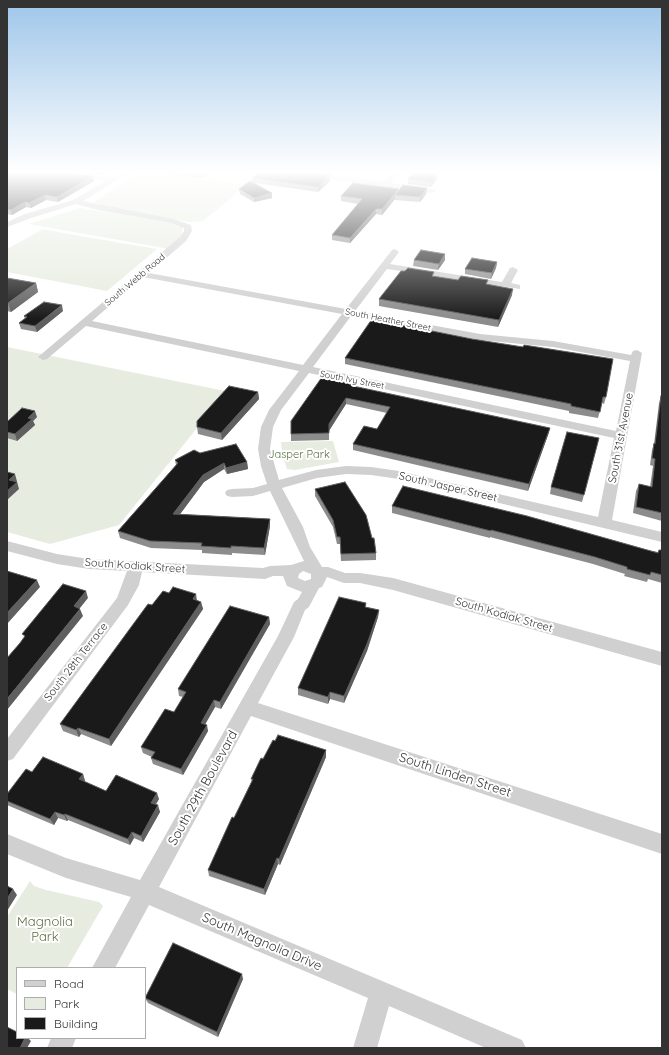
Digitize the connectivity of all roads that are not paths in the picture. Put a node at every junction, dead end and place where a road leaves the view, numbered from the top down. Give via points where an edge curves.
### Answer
1 (18, 220) edge
2 (170, 220) edge
3 (7, 225) edge
4 (395, 252) dead end
5 (386, 266) junction
6 (513, 270) dead end
7 (141, 274) junction
8 (505, 285) junction
9 (517, 287) dead end
10 (349, 312) junction
11 (84, 322) junction
12 (636, 356) joint
13 (43, 357) dead end
14 (305, 370) junction
15 (621, 436) junction
16 (274, 486) junction
17 (232, 493) dead end
18 (604, 524) junction
19 (662, 537) edge
20 (7, 546) edge
21 (304, 549) junction
22 (136, 567) junction
23 (294, 576) junction
24 (315, 578) junction
25 (300, 606) junction
26 (662, 659) edge
27 (247, 707) junction
28 (7, 753) edge
29 (7, 844) edge
30 (662, 844) edge
31 (145, 892) junction
32 (104, 967) edge
33 (381, 993) junction
34 (64, 1039) edge
35 (59, 1048) edge
36 (365, 1048) edge
37 (514, 1048) edge

1 - 3 street
2 - 7 street, South Webb Road via 188,227 188,231 183,239
4 - 5 street
5 - 8 street
5 - 10 street
6 - 8 street
7 - 10 street, South Heather Street
7 - 11 street, South Webb Road
8 - 9 street
10 - 12 street, South Heather Street via 480,337
10 - 14 street
11 - 13 street, South Webb Road
11 - 14 street, South Ivy Street via 250,356
12 - 15 street, South 31st Avenue
14 - 15 street, South Ivy Street
14 - 16 street via 275,410 267,427 264,449
15 - 18 street, South 31st Avenue
16 - 17 street, South Jasper Street via 254,492
16 - 18 street, South Jasper Street via 328,472 371,471 399,475
16 - 21 street via 296,527
18 - 19 street, South Jasper Street
20 - 22 street, South Kodiak Street via 73,562
21 - 23 street
21 - 24 street via 308,553
22 - 23 street, South Kodiak Street via 265,574 269,577
22 - 28 street, South 28th Terrace via 131,586 123,601
23 - 24 street via 304,588
23 - 24 street via 305,566
23 - 25 street via 296,602
24 - 25 street, South 29th Boulevard via 304,603
24 - 26 street, South Kodiak Street via 360,578 393,584
25 - 27 street, South 29th Boulevard via 286,637
27 - 30 street, South Linden Street
27 - 31 street, South 29th Boulevard
29 - 31 street, South Magnolia Drive via 66,868
31 - 32 street, South 29th Boulevard
31 - 33 street, South Magnolia Drive
33 - 36 street
33 - 37 street, South Magnolia Drive
34 - 35 street

